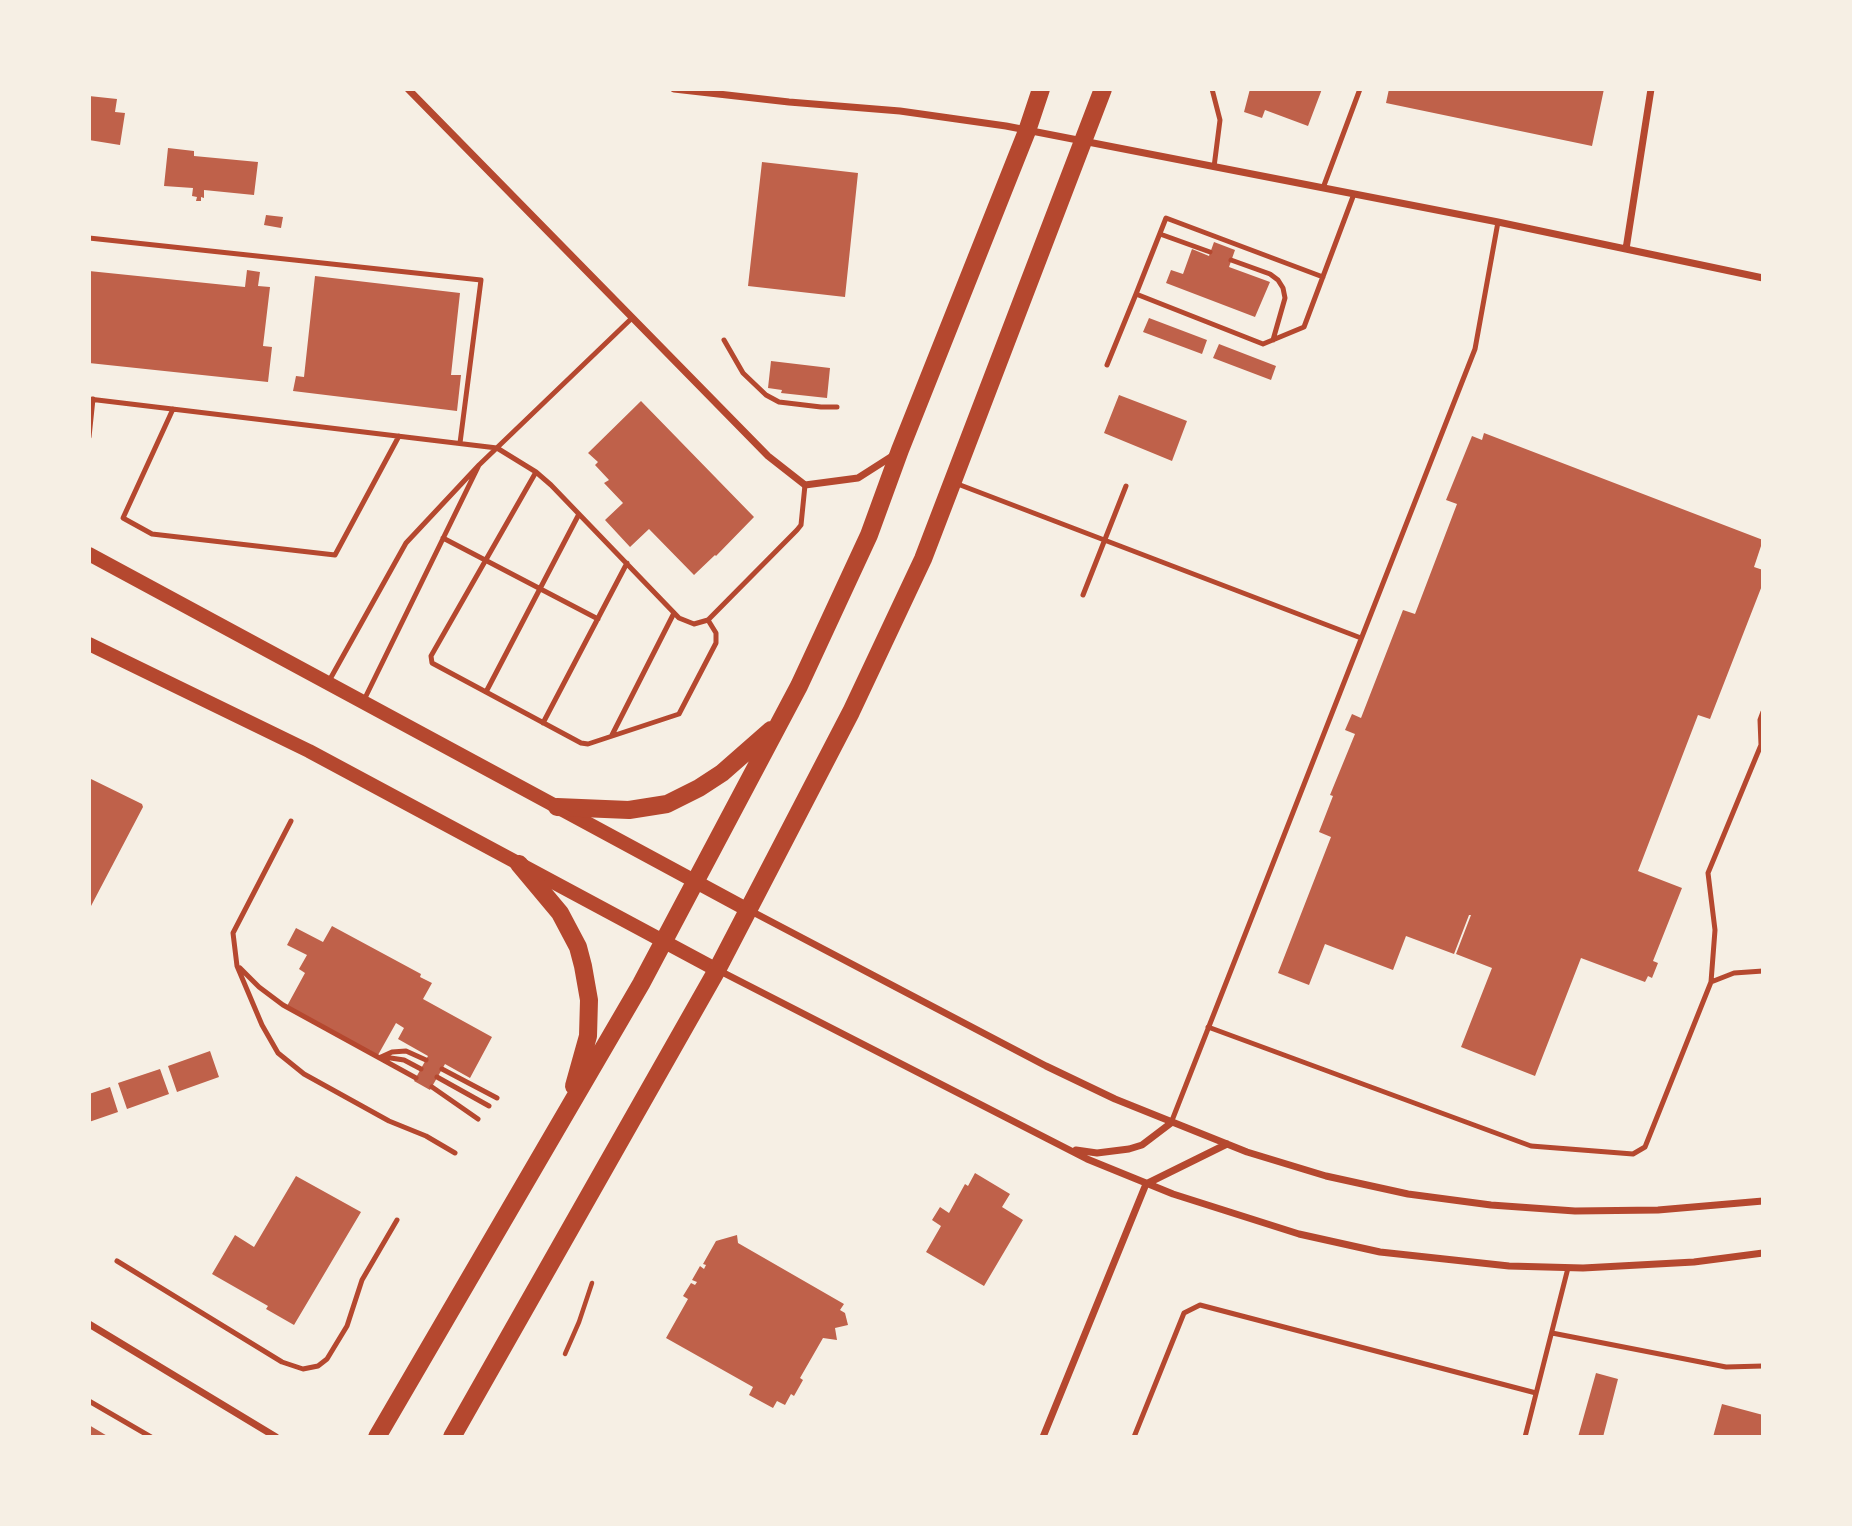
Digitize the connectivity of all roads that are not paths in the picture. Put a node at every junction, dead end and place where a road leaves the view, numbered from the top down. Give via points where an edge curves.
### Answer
1 (408, 89) edge
2 (674, 89) edge
3 (1041, 89) edge
4 (1103, 89) edge
5 (1212, 89) edge
6 (1360, 89) edge
7 (1651, 89) edge
8 (1027, 131) junction
9 (1084, 142) junction
10 (1214, 167) junction
11 (1322, 188) junction
12 (1354, 194) junction
13 (1498, 222) junction
14 (1160, 234) junction
15 (89, 238) edge
16 (1626, 249) junction
17 (1210, 252) dead end
18 (1231, 260) dead end
19 (1323, 277) junction
20 (1763, 278) edge
21 (1136, 294) junction
22 (632, 318) junction
23 (724, 340) dead end
24 (1273, 340) junction
25 (1107, 365) dead end
26 (91, 399) edge
27 (837, 407) dead end
28 (173, 409) junction
29 (399, 436) junction
30 (89, 437) edge
31 (460, 443) junction
32 (497, 448) junction
33 (900, 450) junction
34 (479, 465) junction
35 (536, 472) junction
36 (952, 482) junction
37 (806, 485) junction
38 (1126, 486) dead end
39 (579, 514) junction
40 (443, 538) junction
41 (1105, 540) junction
42 (89, 554) edge
43 (487, 560) junction
44 (626, 563) junction
45 (540, 589) junction
46 (1083, 595) dead end
47 (674, 613) junction
48 (598, 619) junction
49 (708, 620) junction
50 (1361, 638) junction
51 (89, 644) edge
52 (328, 684) junction
53 (486, 692) junction
54 (362, 702) junction
55 (1763, 712) edge
56 (543, 723) junction
57 (778, 723) junction
58 (612, 735) junction
59 (1762, 745) edge
60 (557, 807) junction
61 (291, 821) dead end
62 (519, 864) junction
63 (694, 882) junction
64 (748, 910) junction
65 (663, 941) junction
66 (237, 965) junction
67 (718, 970) junction
68 (1763, 971) edge
69 (1711, 982) junction
70 (1208, 1027) junction
71 (381, 1058) junction
72 (426, 1060) dead end
73 (421, 1069) dead end
74 (442, 1069) dead end
75 (437, 1077) dead end
76 (416, 1078) dead end
77 (432, 1087) dead end
78 (497, 1098) dead end
79 (489, 1105) dead end
80 (567, 1112) junction
81 (478, 1119) dead end
82 (1171, 1123) junction
83 (1227, 1144) junction
84 (1068, 1150) junction
85 (455, 1153) dead end
86 (1146, 1184) junction
87 (1763, 1201) edge
88 (397, 1220) dead end
89 (1763, 1253) edge
90 (117, 1261) dead end
91 (1568, 1268) junction
92 (89, 1324) edge
93 (1552, 1333) junction
94 (1763, 1366) edge
95 (1536, 1393) junction
96 (89, 1401) edge
97 (151, 1437) edge
98 (276, 1437) edge
99 (377, 1437) edge
100 (452, 1437) edge
101 (1043, 1437) edge
102 (1134, 1437) edge
103 (1525, 1437) edge

1 - 22 street
2 - 8 street via 900,111
3 - 8 main road
4 - 9 main road
5 - 10 lane via 1220,120
6 - 11 lane
7 - 16 street
8 - 9 street
8 - 33 main road
9 - 10 street
9 - 36 main road
10 - 11 street
11 - 12 street
12 - 13 street
12 - 19 lane
13 - 16 street
13 - 50 lane via 1475,349
14 - 17 lane
14 - 19 lane via 1166,218
14 - 21 lane
15 - 31 lane via 481,280
16 - 20 street
18 - 24 lane via 1270,274 1283,288 1285,298
19 - 24 lane via 1304,327
21 - 24 lane via 1264,344
21 - 25 lane
22 - 32 lane
22 - 37 street via 768,456
23 - 27 lane via 743,373 766,395 779,402
26 - 28 lane
26 - 30 lane
28 - 29 lane
28 - 29 lane via 123,518 152,534 335,555
29 - 31 lane
31 - 32 lane
32 - 34 lane
32 - 35 lane
33 - 37 street via 858,478
33 - 57 main road via 869,535
34 - 40 lane
34 - 52 lane via 406,543
35 - 39 lane
35 - 43 lane
36 - 41 lane
36 - 64 main road via 923,559
37 - 49 lane via 802,525
38 - 41 lane
39 - 44 lane
39 - 45 lane
40 - 43 lane
40 - 54 lane
41 - 46 lane
41 - 50 lane
42 - 52 main road
43 - 45 lane
43 - 53 lane via 430,659
44 - 47 lane
44 - 48 lane
45 - 48 lane
45 - 53 lane
47 - 49 lane via 694,624
47 - 58 lane
48 - 56 lane
49 - 58 lane via 716,643 679,714
50 - 70 lane
51 - 62 main road via 320,757
52 - 54 main road
53 - 56 lane
54 - 60 main road
55 - 59 lane
56 - 58 lane via 581,743
57 - 60 main road via 722,773 667,804 629,810
57 - 63 main road
59 - 69 lane via 1708,873 1715,930
60 - 63 main road
61 - 66 lane via 233,933
62 - 65 main road
62 - 80 main road via 560,913 578,947 585,974 588,1036
63 - 64 main road
63 - 65 main road
64 - 67 main road
64 - 82 street via 1046,1066
65 - 67 main road
65 - 80 main road
66 - 71 lane via 283,1005
66 - 85 lane via 278,1053 304,1074
67 - 84 street
67 - 100 main road
68 - 69 lane via 1734,973
69 - 70 lane via 1645,1147 1633,1154 1531,1146
70 - 82 lane
71 - 72 lane via 406,1051
71 - 73 lane via 396,1058
71 - 76 lane
74 - 78 lane
75 - 79 lane
77 - 81 lane
80 - 99 main road
82 - 83 street
82 - 84 street via 1129,1149
83 - 86 street
83 - 87 street via 1326,1176 1491,1205 1658,1210
84 - 86 street
86 - 91 street via 1299,1234 1380,1252
86 - 101 street
88 - 90 lane via 362,1280 347,1326 327,1359 303,1369 282,1362
89 - 91 street via 1694,1262
91 - 93 lane
92 - 98 street
93 - 94 lane via 1726,1367
93 - 95 lane
95 - 102 lane via 1200,1305 1184,1313
95 - 103 lane
96 - 97 lane

